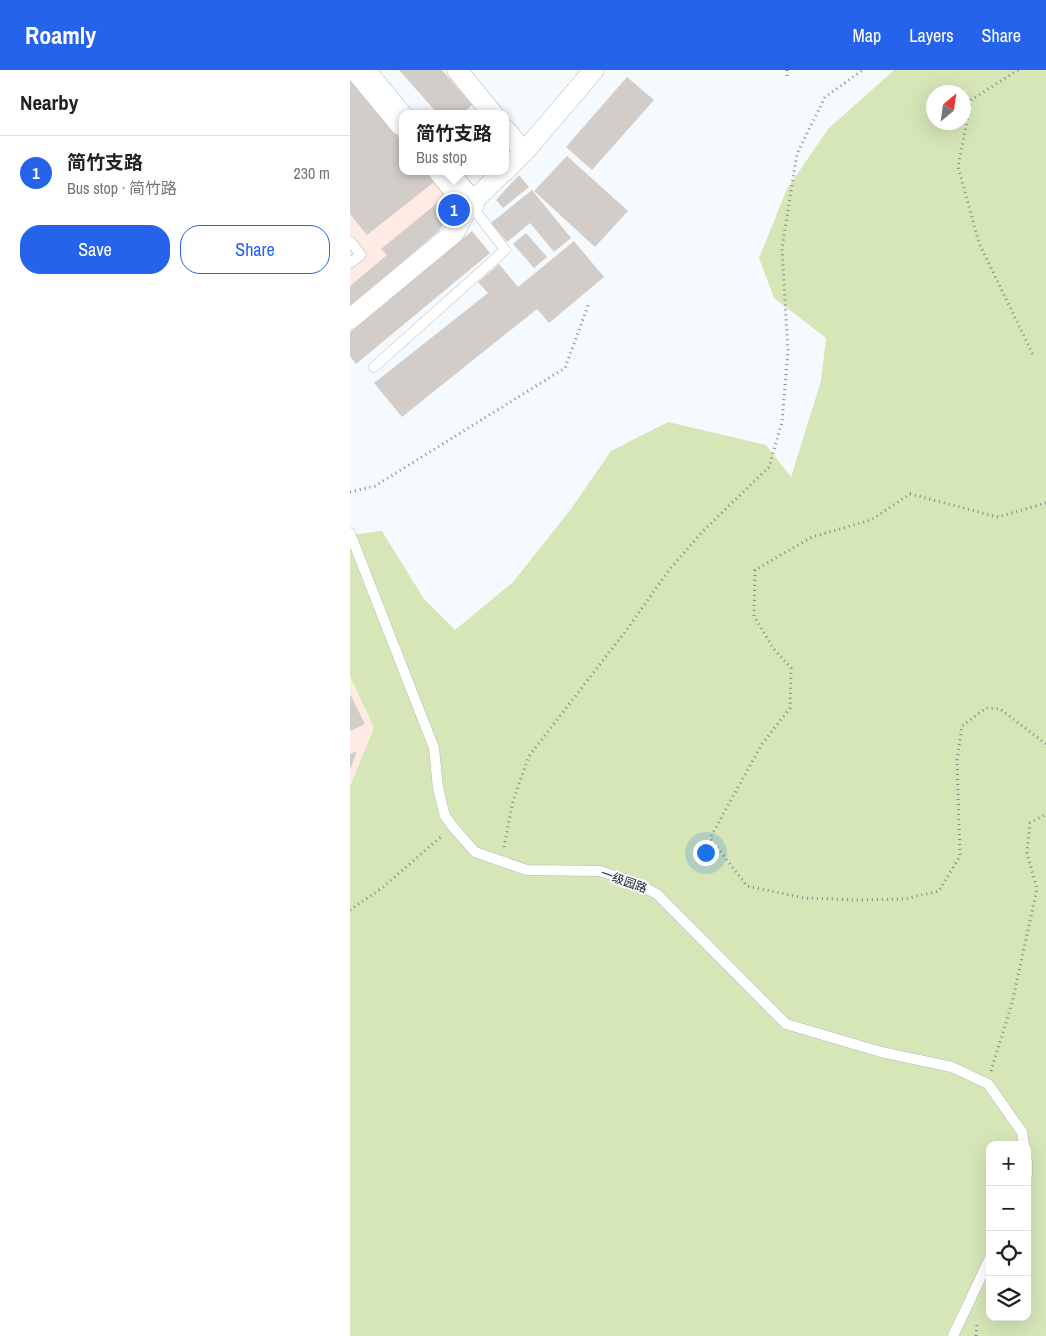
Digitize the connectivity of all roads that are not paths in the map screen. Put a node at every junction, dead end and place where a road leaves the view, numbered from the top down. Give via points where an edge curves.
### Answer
1 (360, 70) edge
2 (457, 70) edge
3 (594, 70) edge
4 (490, 110) edge
5 (399, 117) edge
6 (509, 133) edge
7 (524, 152) junction
8 (509, 167) edge
9 (446, 175) edge
10 (501, 175) edge
11 (470, 204) junction
12 (350, 241) edge
13 (350, 263) edge
14 (350, 319) edge
15 (374, 367) dead end
16 (350, 533) edge
17 (1023, 1141) edge
18 (986, 1266) edge
19 (953, 1336) edge

1 - 5 street
2 - 4 street
3 - 7 street
6 - 7 street
7 - 8 street
9 - 11 street
10 - 11 street
11 - 14 street via 454,233
11 - 15 lane via 505,250
12 - 13 lane via 360,254
16 - 17 lane, 一级园路 via 434,748 445,816 475,852 527,870 600,871 657,894 786,1024 881,1052 952,1068 988,1084 1022,1132
18 - 19 lane

